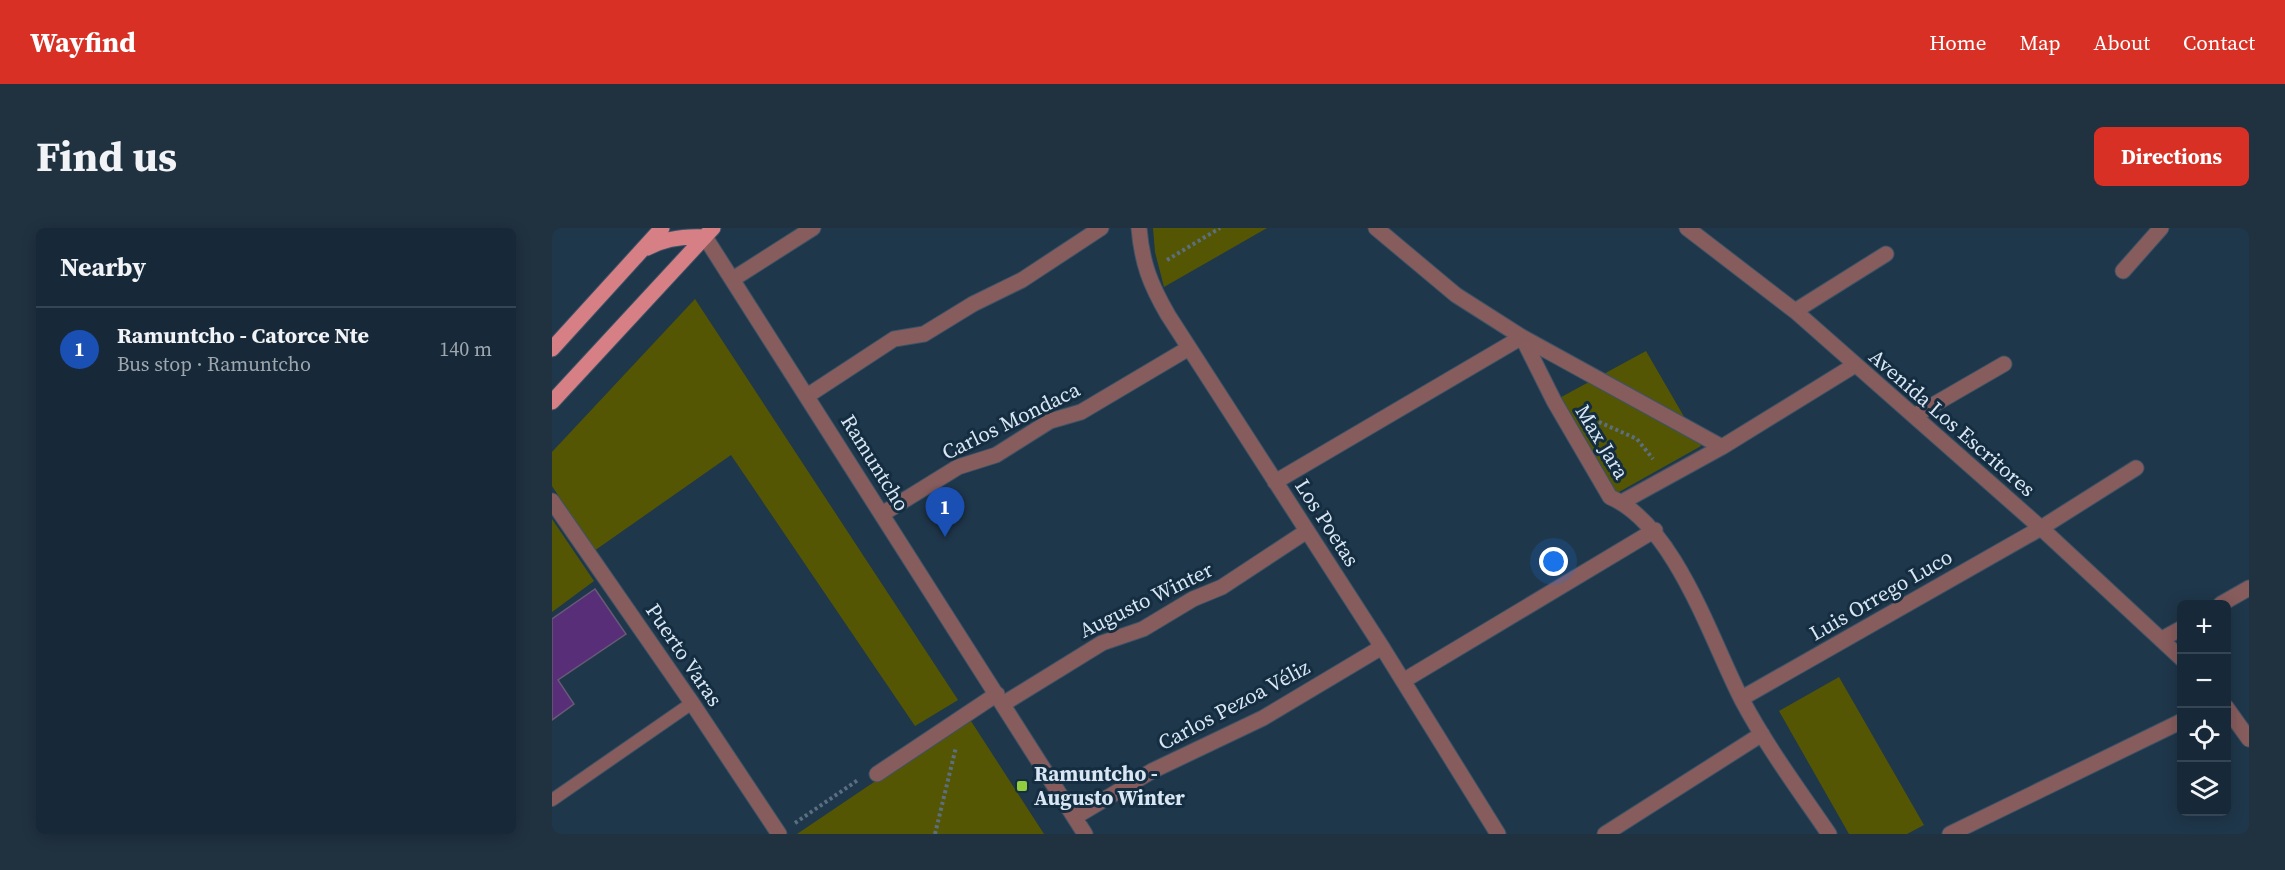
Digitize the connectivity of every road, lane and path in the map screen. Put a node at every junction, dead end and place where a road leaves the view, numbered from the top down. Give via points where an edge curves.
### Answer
1 (662, 228) edge
2 (813, 228) edge
3 (1101, 228) edge
4 (1139, 228) edge
5 (1220, 228) edge
6 (1376, 228) edge
7 (1687, 228) edge
8 (2161, 228) edge
9 (707, 231) edge
10 (640, 251) junction
11 (1886, 254) dead end
12 (2123, 271) dead end
13 (1146, 273) junction
14 (733, 279) junction
15 (1795, 311) junction
16 (1522, 338) junction
17 (1189, 348) junction
18 (552, 349) edge
19 (1855, 364) junction
20 (2004, 364) dead end
21 (807, 396) junction
22 (1554, 401) junction
23 (552, 402) edge
24 (1914, 416) junction
25 (1722, 447) junction
26 (2136, 468) dead end
27 (1667, 476) junction
28 (1275, 482) junction
29 (552, 501) edge
30 (1622, 502) junction
31 (882, 514) junction
32 (2041, 528) junction
33 (1307, 531) junction
34 (1654, 531) junction
35 (2249, 588) edge
36 (2228, 600) edge
37 (2177, 630) edge
38 (2162, 639) junction
39 (1382, 647) junction
40 (2177, 655) edge
41 (1402, 681) junction
42 (1742, 698) junction
43 (1000, 699) junction
44 (692, 703) junction
45 (2227, 708) edge
46 (962, 718) junction
47 (2177, 723) edge
48 (1762, 734) junction
49 (2249, 739) edge
50 (877, 774) dead end
51 (552, 800) edge
52 (1075, 818) junction
53 (778, 834) edge
54 (935, 834) edge
55 (1085, 834) edge
56 (1498, 834) edge
57 (1605, 834) edge
58 (1829, 834) edge
59 (1950, 834) edge

1 - 10 main road
2 - 14 street
3 - 21 street via 1022,280 924,334 894,339
4 - 13 street, Los Poetas
5 - 13 path
6 - 16 street, Max Jara via 1456,295
7 - 15 street, Avenida Los Escritores
8 - 12 street
9 - 10 main road via 669,239
9 - 14 street, Ramuntcho
9 - 23 main road
10 - 18 main road
11 - 15 street
13 - 17 street, Los Poetas
14 - 21 street, Ramuntcho
15 - 19 street, Avenida Los Escritores
16 - 22 street, Max Jara
16 - 25 street
16 - 28 street
17 - 28 street, Los Poetas
17 - 31 street, Carlos Mondaca via 1081,412 1050,421 996,455 958,467
19 - 24 street, Avenida Los Escritores
19 - 25 street
20 - 24 street
21 - 31 street, Ramuntcho
22 - 27 path via 1636,439
22 - 30 street, Max Jara via 1610,497
24 - 32 street, Avenida Los Escritores
25 - 27 street
26 - 32 street, Luis Orrego Luco
27 - 30 street
28 - 33 street, Los Poetas
29 - 44 street, Puerto Varas
30 - 34 street, Max Jara
31 - 43 street, Ramuntcho
32 - 38 street, Avenida Los Escritores
32 - 42 street, Luis Orrego Luco
33 - 39 street, Los Poetas
33 - 43 street, Augusto Winter via 1222,587 1193,599 1143,629 1102,644
34 - 41 street
34 - 42 street, Max Jara via 1699,604
35 - 36 street
37 - 38 street
38 - 40 street, Avenida Los Escritores
39 - 41 street, Los Poetas
39 - 52 street, Carlos Pezoa Véliz via 1263,718 1152,771
41 - 56 street, Los Poetas
42 - 48 street, Max Jara
43 - 46 street, Augusto Winter
43 - 52 street, Ramuntcho
44 - 51 lane
44 - 53 street, Puerto Varas
45 - 49 street
46 - 50 street, Augusto Winter
46 - 54 path
47 - 59 street
48 - 57 street
48 - 58 street, Max Jara
52 - 55 street, Ramuntcho

